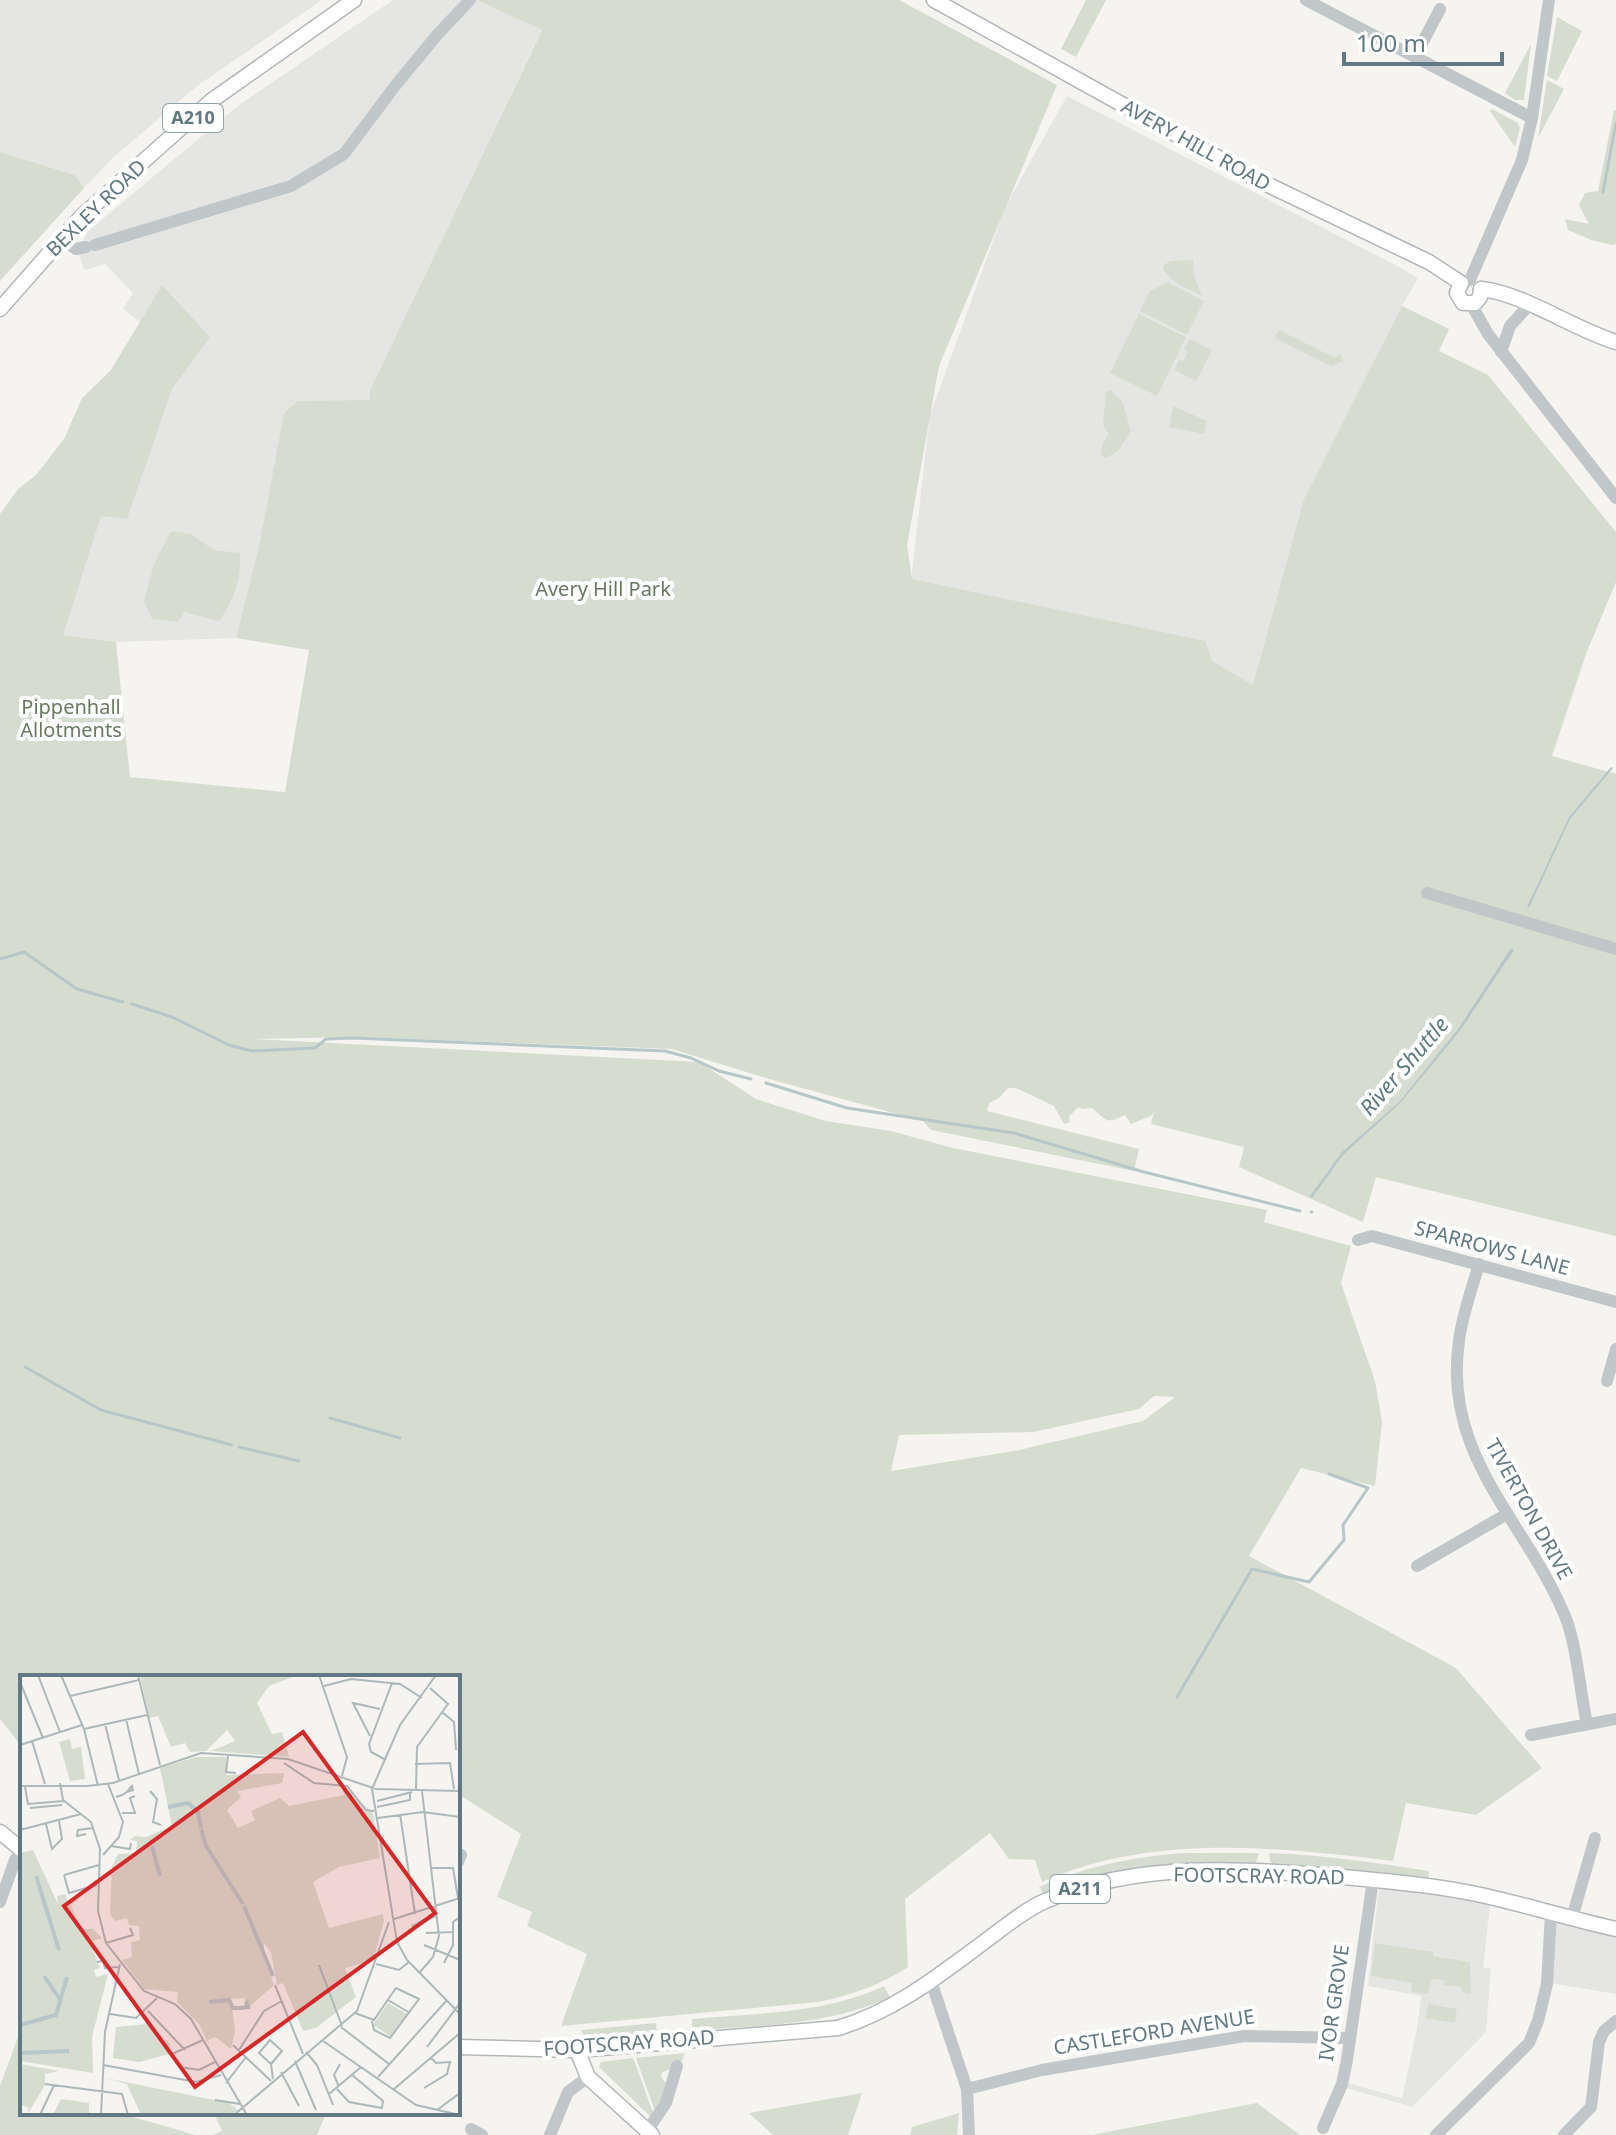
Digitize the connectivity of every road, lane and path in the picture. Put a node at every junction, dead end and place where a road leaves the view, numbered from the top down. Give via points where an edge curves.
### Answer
1 (354, 0) edge
2 (470, 0) edge
3 (934, 0) edge
4 (1306, 0) edge
5 (1549, 0) edge
6 (1323, 4) edge
7 (1440, 9) dead end
8 (1415, 57) junction
9 (1532, 118) junction
10 (60, 239) junction
11 (1471, 284) junction
12 (1471, 304) junction
13 (1529, 305) junction
14 (0, 309) edge
15 (1616, 342) edge
16 (1501, 352) junction
17 (1616, 498) edge
18 (1427, 893) dead end
19 (1616, 949) edge
20 (1358, 1240) dead end
21 (1479, 1264) junction
22 (1616, 1302) edge
23 (1616, 1349) edge
24 (1607, 1381) dead end
25 (1507, 1514) junction
26 (1417, 1566) dead end
27 (1616, 1719) edge
28 (1587, 1724) junction
29 (1531, 1735) dead end
30 (0, 1832) edge
31 (1595, 1838) dead end
32 (20, 1848) edge
33 (20, 1853) edge
34 (1373, 1880) junction
35 (0, 1902) edge
36 (1551, 1913) junction
37 (1572, 1918) junction
38 (1616, 1929) edge
39 (931, 1981) junction
40 (1616, 2021) edge
41 (1350, 2038) junction
42 (460, 2047) edge
43 (577, 2050) junction
44 (677, 2066) dead end
45 (588, 2077) junction
46 (967, 2089) junction
47 (1323, 2128) dead end
48 (650, 2133) edge
49 (550, 2135) edge
50 (969, 2135) edge
51 (1436, 2135) edge
52 (1564, 2135) edge

1 - 10 main road, BEXLEY ROAD / A210 via 211,101
2 - 10 street via 344,154 291,186 91,246 76,249
3 - 11 main road, AVERY HILL ROAD via 1260,181
4 - 6 street
5 - 9 street
6 - 8 street
7 - 8 street
8 - 9 street
9 - 11 street via 1515,180
10 - 14 main road, BEXLEY ROAD / A210
11 - 12 main road via 1480,297
11 - 12 main road via 1457,289 1463,303
11 - 13 main road, AVERY HILL ROAD
12 - 16 street
13 - 15 main road, AVERY HILL ROAD
13 - 16 street via 1510,326
16 - 17 street
18 - 19 street
20 - 21 street, SPARROWS LANE via 1372,1236
21 - 22 street, SPARROWS LANE
21 - 25 street, TIVERTON DRIVE via 1459,1340 1460,1407 1483,1474
23 - 24 street
25 - 26 street
25 - 28 street, TIVERTON DRIVE via 1565,1616
27 - 28 street
28 - 29 street
30 - 32 main road
31 - 37 street
33 - 35 street
34 - 36 main road, FOOTSCRAY ROAD / A211 via 1479,1895
34 - 39 main road, FOOTSCRAY ROAD / A211 via 1237,1871 1120,1879 1040,1903
34 - 41 street, IVOR GROVE
36 - 37 main road, FOOTSCRAY ROAD / A211
36 - 51 street via 1547,1984 1529,2043
37 - 38 main road, FOOTSCRAY ROAD / A211
39 - 43 main road, FOOTSCRAY ROAD / A211 via 882,2012 838,2028
39 - 46 street
40 - 52 street via 1599,2042 1591,2107
41 - 46 street, CASTLEFORD AVENUE via 1244,2036 1042,2070
41 - 47 street, IVOR GROVE via 1342,2084
42 - 43 main road, FOOTSCRAY ROAD / A211
43 - 45 main road
44 - 48 street
45 - 48 main road
45 - 49 street via 568,2092
46 - 50 street

